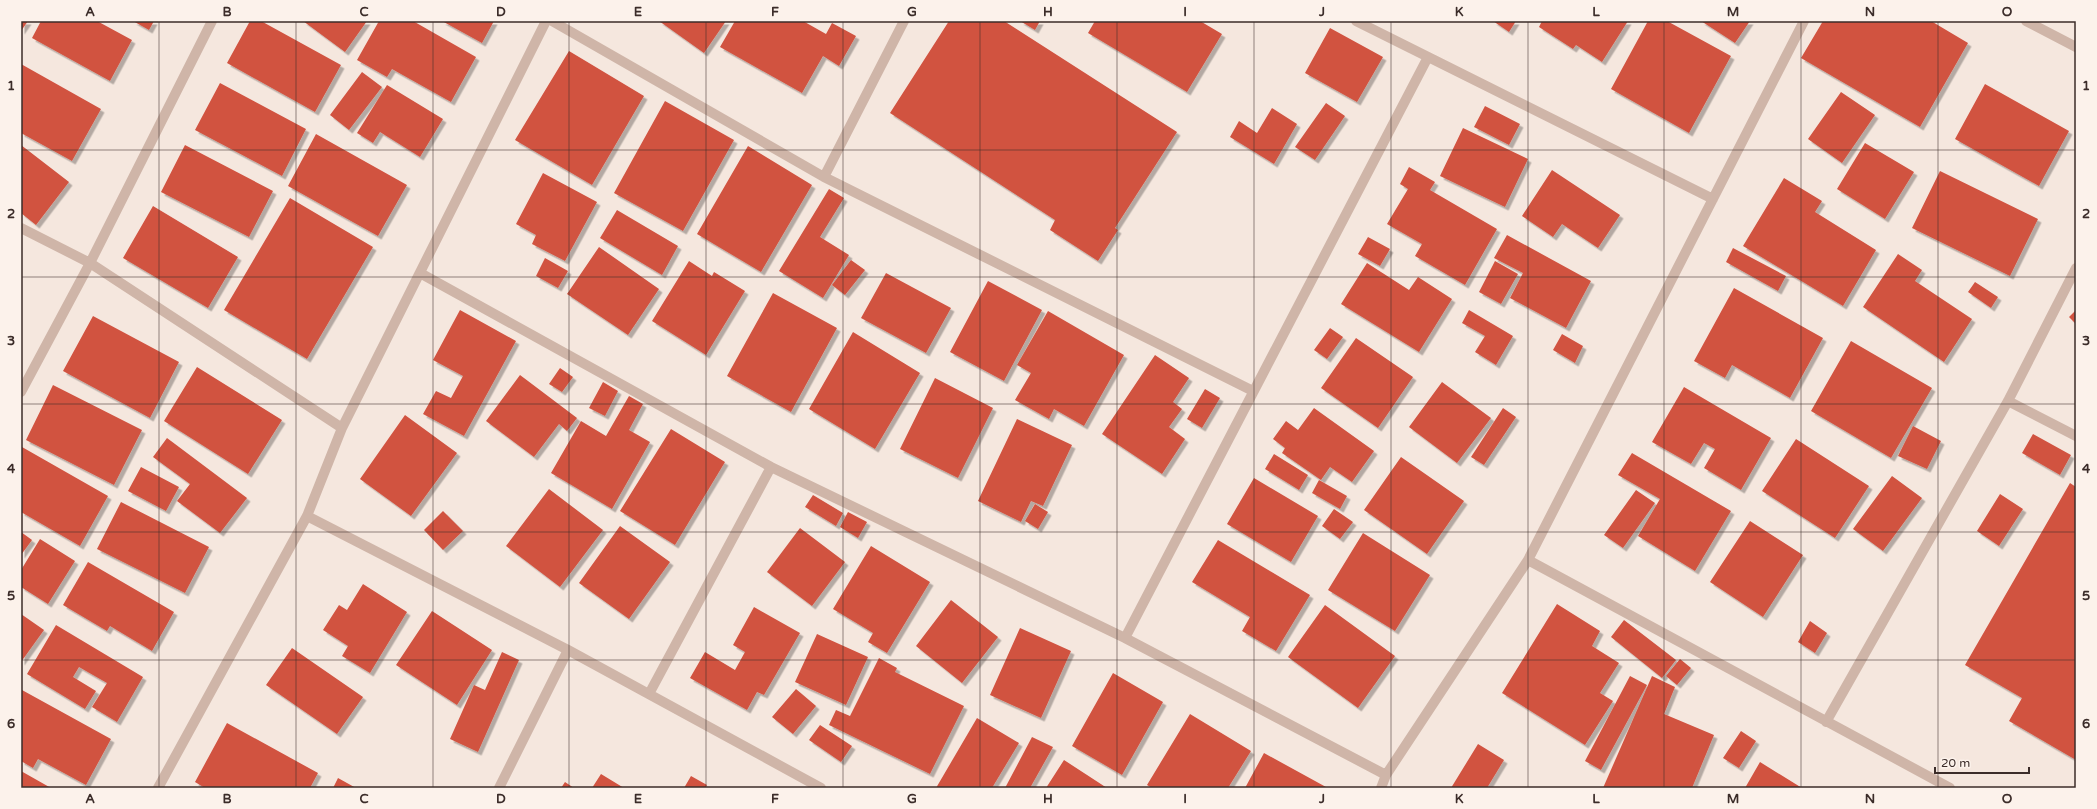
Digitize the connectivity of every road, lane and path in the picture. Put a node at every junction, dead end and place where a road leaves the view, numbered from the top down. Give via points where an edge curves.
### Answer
1 (212, 21) edge
2 (546, 21) edge
3 (552, 21) edge
4 (904, 21) edge
5 (1356, 21) edge
6 (1804, 21) edge
7 (2026, 21) edge
8 (2076, 47) edge
9 (1428, 57) junction
10 (824, 178) junction
11 (1713, 199) junction
12 (21, 228) edge
13 (90, 263) junction
14 (2076, 268) edge
15 (420, 273) junction
16 (1254, 391) junction
17 (21, 392) edge
18 (2008, 401) junction
19 (342, 428) junction
20 (2076, 436) edge
21 (771, 467) junction
22 (306, 516) junction
23 (1528, 560) junction
24 (1125, 638) junction
25 (568, 650) junction
26 (649, 694) junction
27 (1826, 722) junction
28 (1386, 775) junction
29 (158, 788) edge
30 (499, 788) edge
31 (821, 788) edge
32 (1381, 788) edge
33 (1950, 788) edge

1 - 13 street
2 - 15 street
3 - 10 street
4 - 10 street
5 - 9 street
6 - 11 street
7 - 8 street
9 - 11 street
9 - 16 street
10 - 16 street
11 - 23 street
12 - 13 street
13 - 17 street
13 - 19 street
14 - 18 street
15 - 19 street
15 - 21 street
16 - 24 street
18 - 20 street
18 - 27 street
19 - 22 street
21 - 24 street
21 - 26 street
22 - 25 street
22 - 29 street
23 - 27 street
23 - 28 street
24 - 28 street
25 - 26 street
25 - 30 street
26 - 31 street
27 - 33 street
28 - 32 street

